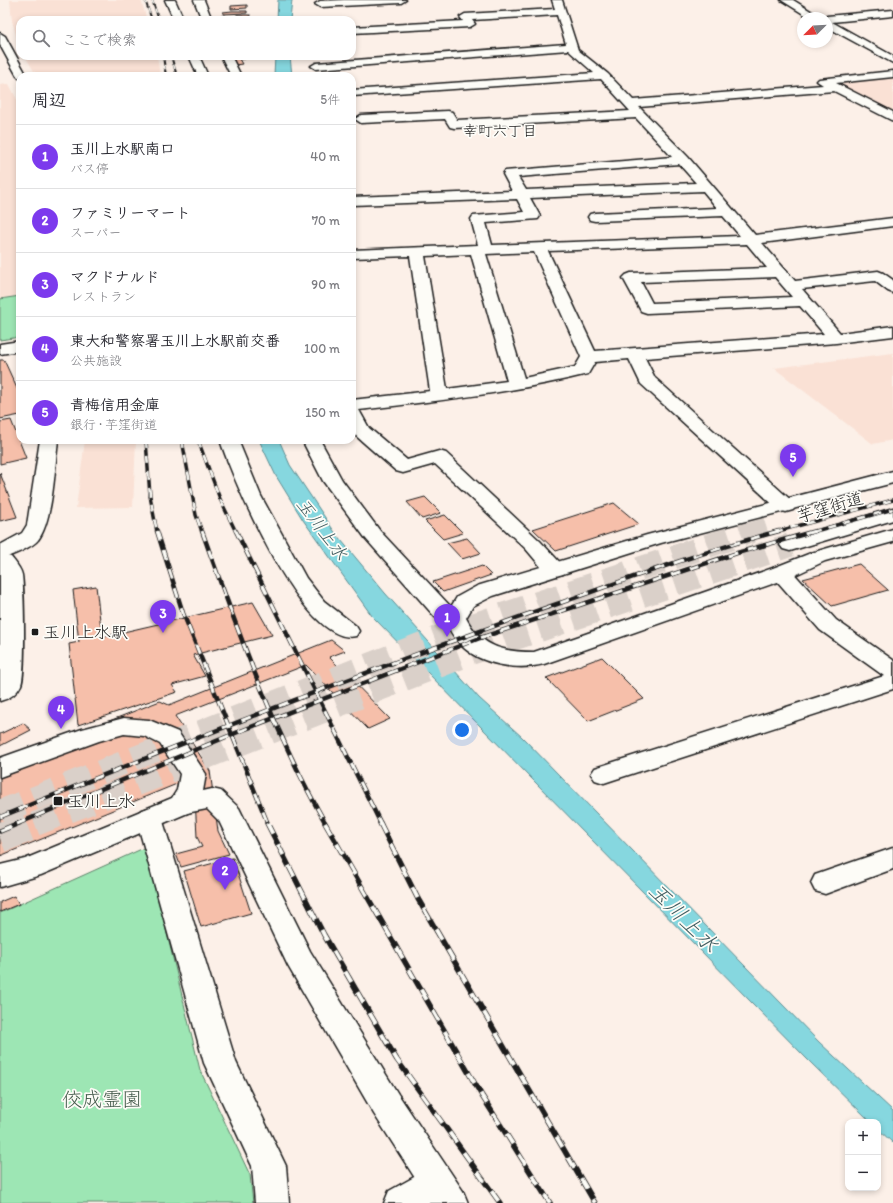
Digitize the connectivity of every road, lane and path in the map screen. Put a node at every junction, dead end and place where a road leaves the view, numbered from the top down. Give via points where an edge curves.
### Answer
1 (170, 0) edge
2 (199, 0) edge
3 (401, 0) edge
4 (557, 0) edge
5 (786, 0) edge
6 (320, 4) dead end
7 (560, 12) junction
8 (807, 12) edge
9 (893, 13) edge
10 (177, 16) edge
11 (205, 16) edge
12 (833, 18) edge
13 (833, 26) edge
14 (356, 30) edge
15 (0, 36) edge
16 (572, 47) junction
17 (196, 60) edge
18 (228, 60) edge
19 (893, 60) edge
20 (316, 66) dead end
21 (20, 72) edge
22 (201, 72) edge
23 (234, 72) edge
24 (893, 74) edge
25 (604, 76) junction
26 (833, 88) junction
27 (356, 93) edge
28 (629, 104) junction
29 (639, 114) junction
30 (893, 117) edge
31 (361, 119) dead end
32 (683, 160) junction
33 (707, 187) junction
34 (522, 195) junction
35 (356, 202) edge
36 (727, 212) junction
37 (595, 217) dead end
38 (893, 222) edge
39 (751, 240) junction
40 (540, 249) junction
41 (481, 250) junction
42 (417, 251) junction
43 (356, 254) edge
44 (778, 272) junction
45 (791, 286) junction
46 (893, 288) edge
47 (804, 301) junction
48 (893, 331) edge
49 (836, 338) junction
50 (16, 347) edge
51 (0, 349) edge
52 (635, 354) junction
53 (589, 357) junction
54 (517, 384) junction
55 (439, 394) junction
56 (356, 404) edge
57 (356, 420) edge
58 (48, 444) edge
59 (230, 444) edge
60 (313, 444) edge
61 (893, 477) edge
62 (893, 488) edge
63 (786, 506) junction
64 (893, 514) edge
65 (767, 526) tunnel mouth
66 (893, 535) edge
67 (790, 545) tunnel mouth
68 (0, 553) edge
69 (0, 560) edge
70 (555, 569) junction
71 (781, 573) junction
72 (443, 612) dead end
73 (348, 631) dead end
74 (893, 671) edge
75 (893, 681) edge
76 (0, 693) edge
77 (0, 768) edge
78 (604, 774) dead end
79 (181, 805) junction
80 (150, 818) junction
81 (893, 858) edge
82 (0, 876) edge
83 (825, 883) dead end
84 (444, 1192) edge
85 (272, 1203) edge
86 (401, 1203) edge

1 - 10 street
2 - 11 street
3 - 6 street
4 - 7 street
5 - 8 street
7 - 14 street via 465,17 470,24
7 - 16 street
9 - 12 street
13 - 19 street
15 - 21 street
16 - 20 street
16 - 25 street via 584,61
17 - 22 street
18 - 23 street
24 - 26 street via 823,81
25 - 27 street
25 - 28 street
26 - 28 street
26 - 30 street
28 - 29 street
29 - 31 street via 454,124 448,115
29 - 32 street
32 - 33 street
32 - 34 street via 510,174
33 - 34 street
33 - 36 street
34 - 35 street
34 - 41 street via 533,216 478,219
36 - 37 street
36 - 39 street
38 - 39 street
39 - 40 street
39 - 44 street
40 - 41 street
40 - 53 street
41 - 42 street
41 - 54 street
42 - 43 street
42 - 55 street
44 - 45 street
44 - 47 street via 631,278 647,308
45 - 46 street via 878,276
45 - 47 street
47 - 49 street
48 - 49 street
49 - 52 street
50 - 51 street
52 - 53 street
52 - 63 street via 646,380
53 - 54 street via 582,370
54 - 55 street
55 - 56 street
57 - 70 street via 362,431 403,467 439,457
58 - 68 street via 37,525 30,537
59 - 73 street via 244,480 289,567 307,595 326,616
60 - 72 street via 333,481 374,535
61 - 63 street
62 - 65 street, 芋窪街道
63 - 70 street via 654,539
64 - 67 street, 芋窪街道
66 - 71 street via 818,557
69 - 76 street via 4,561 11,574 12,666 10,684
70 - 71 street via 485,591 465,602 455,618 460,631 473,645 493,655 518,660 536,659
71 - 74 street via 828,625
75 - 78 street
77 - 79 street via 91,735 124,726 149,728 169,738 193,774 190,791
79 - 80 street
79 - 84 street via 212,798 230,815 298,958 386,1104
80 - 82 street via 31,868
80 - 85 street via 220,1063 269,1166
81 - 83 street
84 - 86 street

